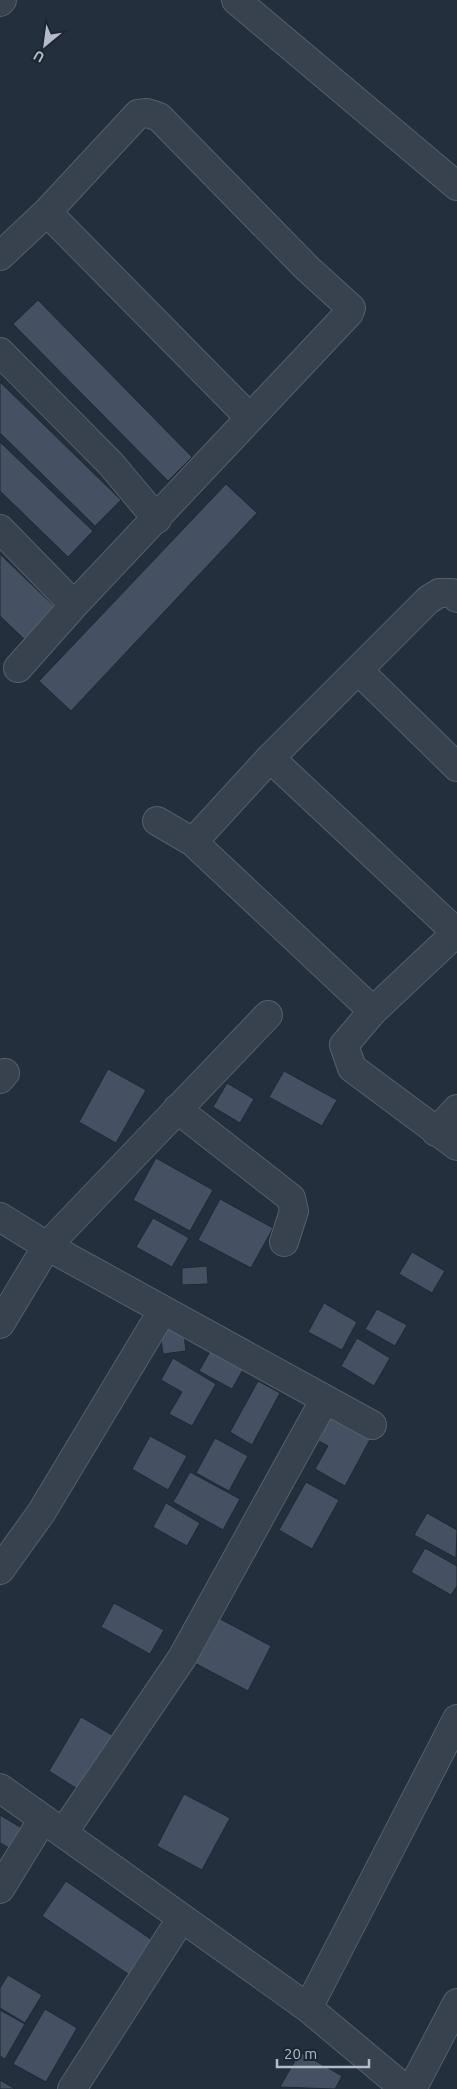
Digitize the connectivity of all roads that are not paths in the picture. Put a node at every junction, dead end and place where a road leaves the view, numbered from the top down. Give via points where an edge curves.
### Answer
1 (236, 0) edge
2 (457, 186) edge
3 (47, 212) junction
4 (0, 256) edge
5 (0, 352) edge
6 (250, 418) junction
7 (156, 519) junction
8 (0, 529) edge
9 (457, 598) edge
10 (74, 605) junction
11 (18, 668) dead end
12 (358, 670) junction
13 (270, 758) junction
14 (457, 767) edge
15 (157, 821) dead end
16 (193, 842) junction
17 (457, 933) edge
18 (373, 1011) junction
19 (268, 1015) dead end
20 (178, 1109) junction
21 (457, 1109) edge
22 (447, 1139) edge
23 (0, 1217) edge
24 (284, 1242) dead end
25 (48, 1246) junction
26 (163, 1310) junction
27 (0, 1324) edge
28 (325, 1400) junction
29 (372, 1425) dead end
30 (0, 1570) edge
31 (457, 1719) edge
32 (0, 1788) edge
33 (53, 1826) junction
34 (0, 1889) edge
35 (181, 1919) junction
36 (457, 2003) edge
37 (308, 2008) junction
38 (72, 2089) edge
39 (405, 2089) edge
40 (412, 2089) edge

1 - 2 street
3 - 4 street
3 - 6 street
3 - 6 street via 138,114 154,114 306,268 349,306 349,313
5 - 7 street via 111,464
6 - 7 street
7 - 10 street
8 - 10 street
9 - 12 street via 452,593 439,593 428,600
10 - 11 street
12 - 13 street
12 - 14 street
13 - 16 street
13 - 17 street
15 - 16 street
16 - 18 street
17 - 18 street
18 - 22 street via 344,1045 352,1068
19 - 20 street
20 - 24 street via 291,1198 294,1211
20 - 25 street
21 - 22 street
23 - 25 street
25 - 26 street
25 - 27 street
26 - 28 street
26 - 30 street via 41,1513
28 - 29 street
28 - 33 street via 182,1658
31 - 37 street
32 - 33 street
33 - 34 street
33 - 35 street
35 - 37 street
35 - 38 street
36 - 40 street
37 - 39 street

